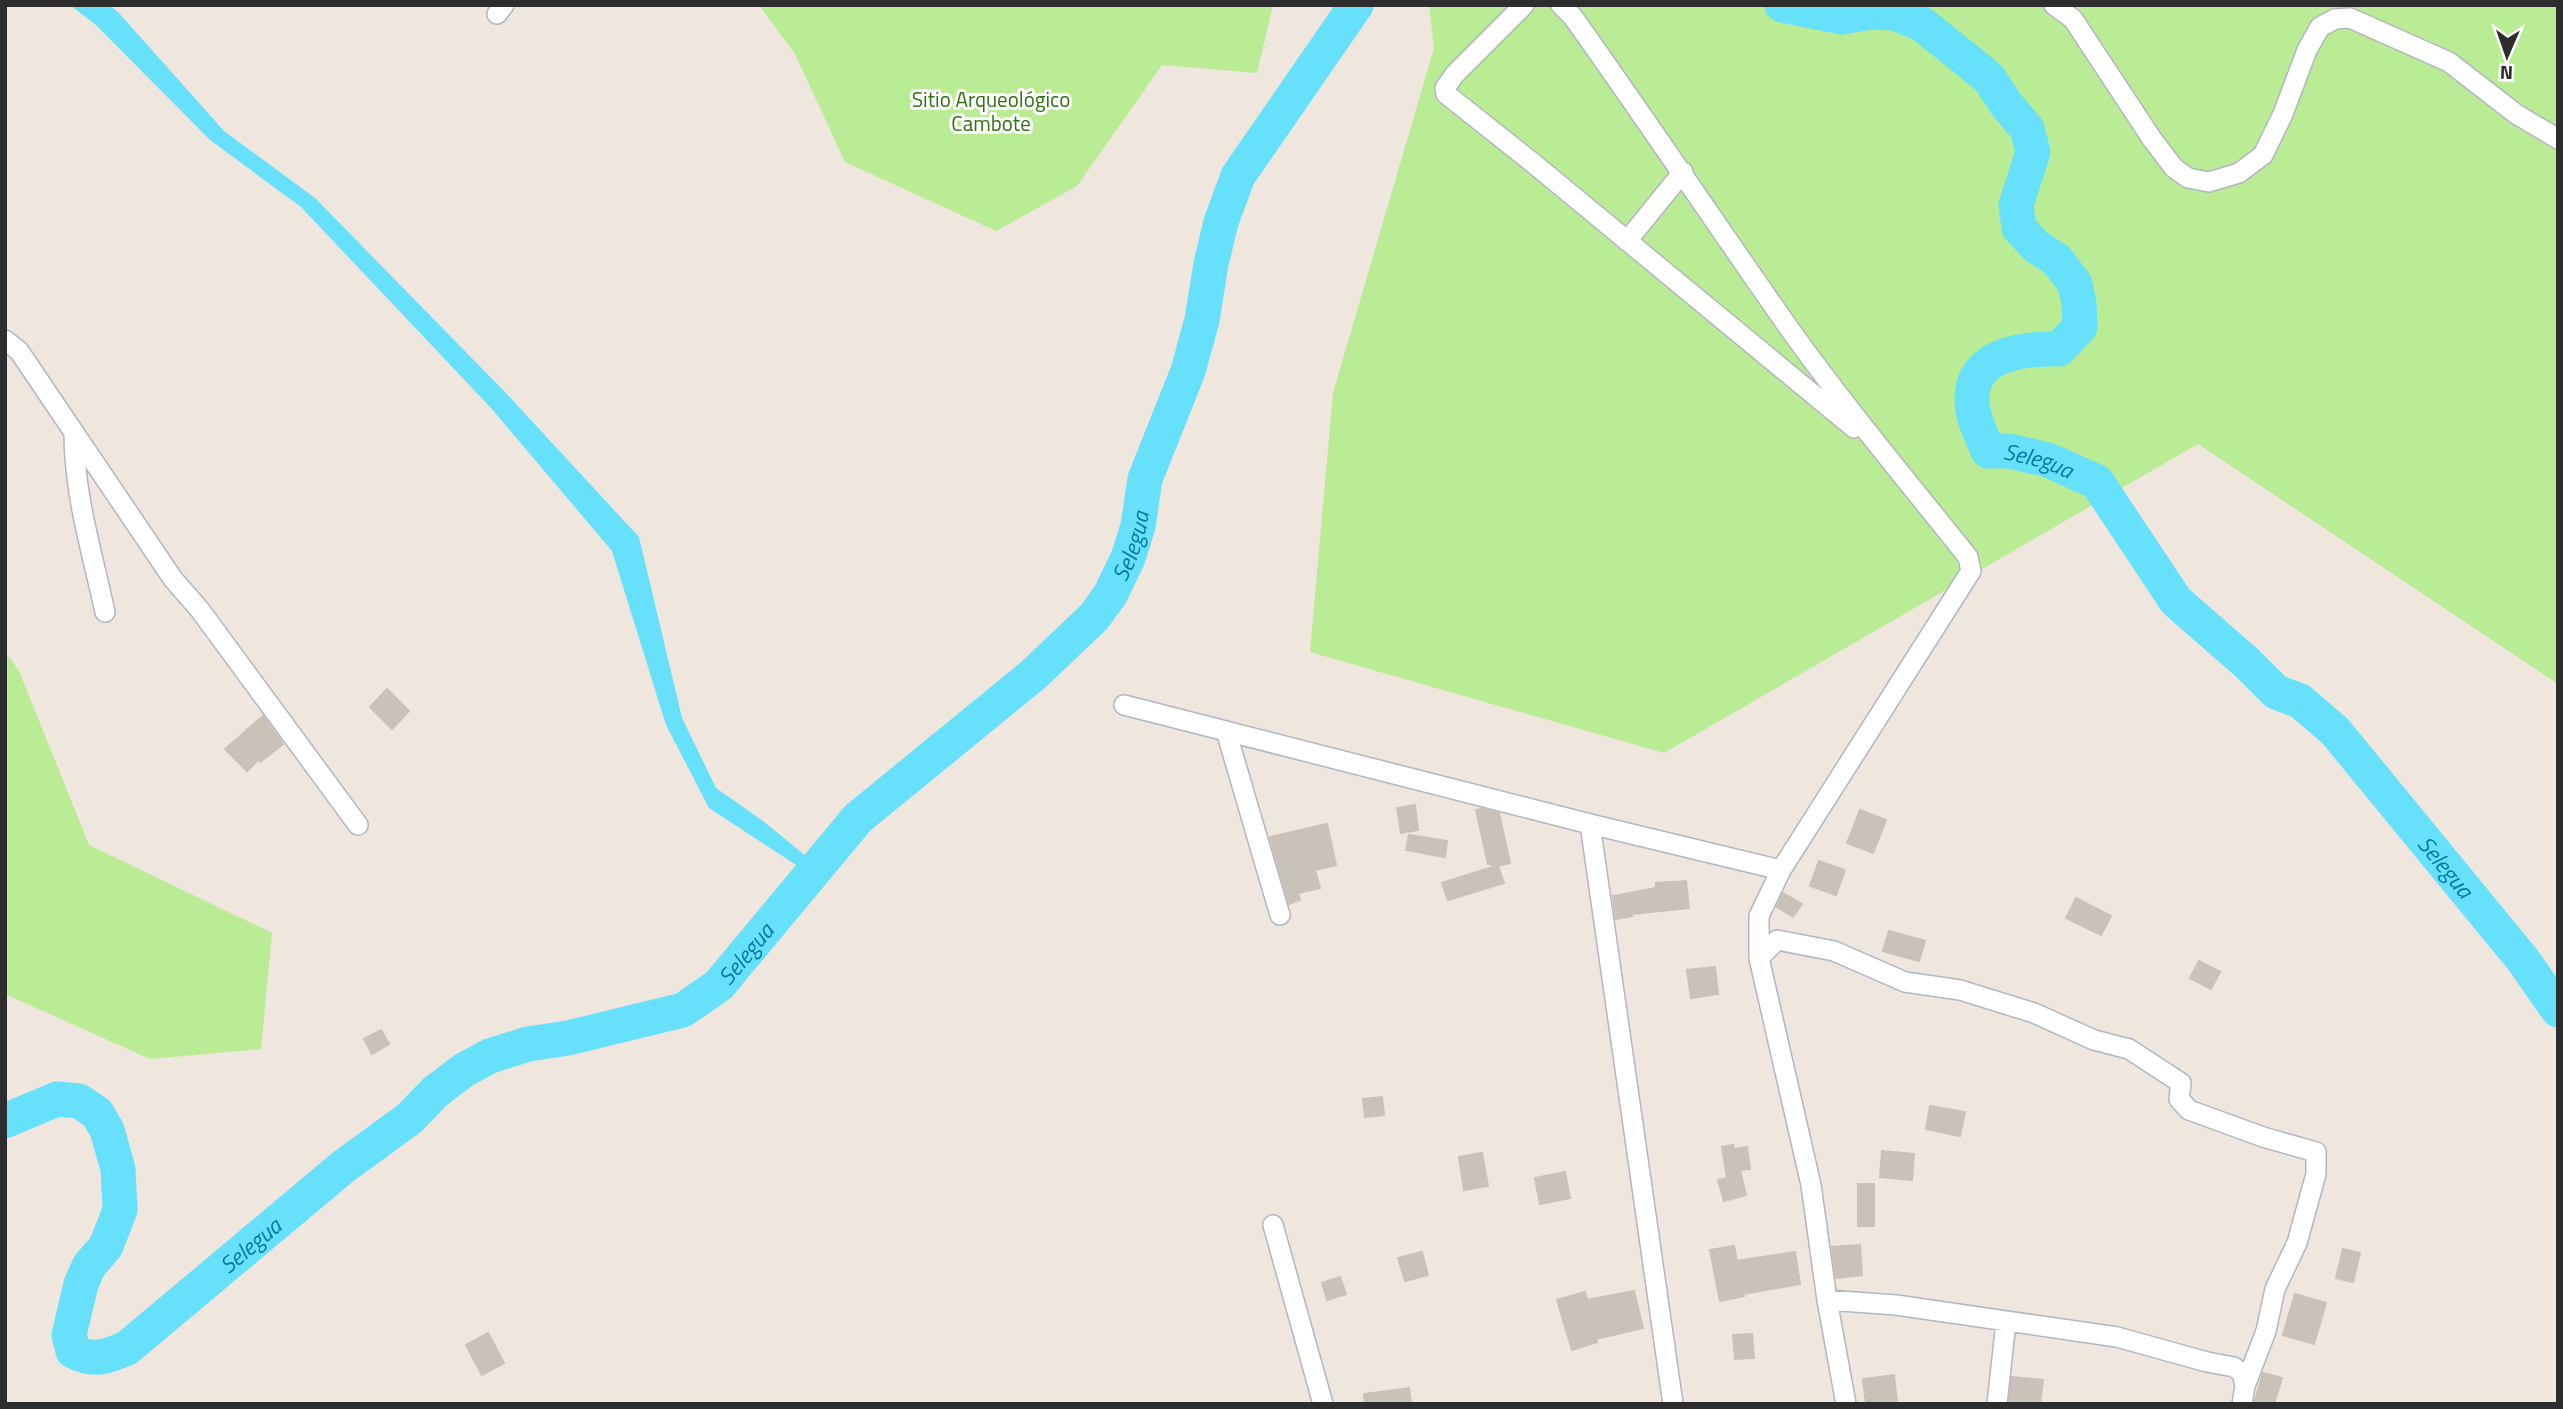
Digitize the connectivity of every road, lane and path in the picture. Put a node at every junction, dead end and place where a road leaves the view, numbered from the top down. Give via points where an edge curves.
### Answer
1 (1524, 5) edge
2 (1562, 5) edge
3 (2054, 5) edge
4 (2558, 139) edge
5 (1683, 172) junction
6 (1627, 241) junction
7 (5, 340) edge
8 (74, 433) junction
9 (1879, 449) junction
10 (105, 612) dead end
11 (1124, 705) dead end
12 (1226, 731) junction
13 (1590, 824) junction
14 (358, 825) dead end
15 (1781, 870) junction
16 (1280, 915) dead end
17 (1759, 958) junction
18 (1273, 1225) dead end
19 (1827, 1300) junction
20 (2006, 1322) junction
21 (2244, 1395) edge
22 (1323, 1404) edge
23 (1673, 1404) edge
24 (1846, 1404) edge
25 (1997, 1404) edge

1 - 6 street via 1455,74 1446,94
2 - 5 street
3 - 4 street via 2073,19 2152,139 2174,168 2188,178 2209,182 2239,173 2263,155 2307,50 2320,27 2335,19 2350,18 2449,62 2516,114
5 - 6 street
5 - 9 street
6 - 9 street
7 - 8 street via 19,351
8 - 10 street via 78,496
8 - 14 street via 173,579
9 - 15 street via 1968,557 1971,571
11 - 12 street
12 - 13 street
12 - 16 street
13 - 15 street
13 - 23 street
15 - 17 street via 1759,916
17 - 19 street via 1811,1185
17 - 21 street via 1777,940 1800,944 1834,951 1905,982 1960,990 2034,1013 2094,1040 2129,1049 2181,1083 2179,1099 2189,1110 2316,1152 2316,1174 2297,1243 2275,1289
18 - 22 street
19 - 20 street
19 - 24 street
20 - 21 street via 2117,1337 2234,1367 2242,1373
20 - 25 street

